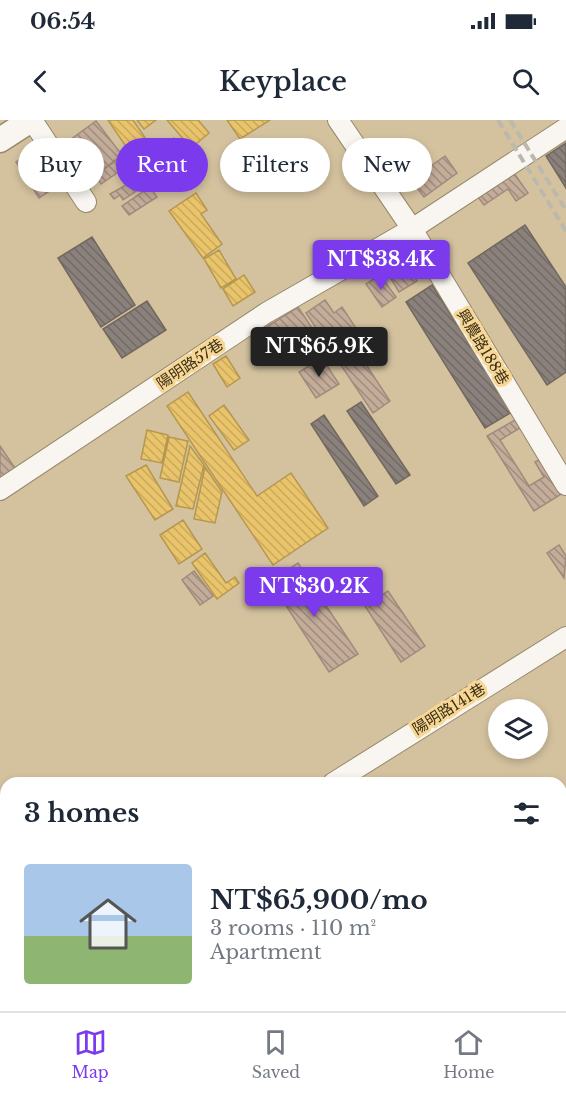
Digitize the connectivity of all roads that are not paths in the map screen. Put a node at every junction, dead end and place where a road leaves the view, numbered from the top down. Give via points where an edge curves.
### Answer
1 (31, 120) edge
2 (338, 120) edge
3 (566, 128) edge
4 (0, 140) edge
5 (86, 202) dead end
6 (412, 230) junction
7 (566, 485) edge
8 (0, 490) edge
9 (566, 637) edge
10 (343, 777) edge

1 - 4 main road
1 - 5 street
2 - 6 street, 興農路188巷
3 - 6 street, 陽明路57巷
6 - 7 street, 興農路188巷
6 - 8 street, 陽明路57巷 via 266,313
9 - 10 street, 陽明路141巷

